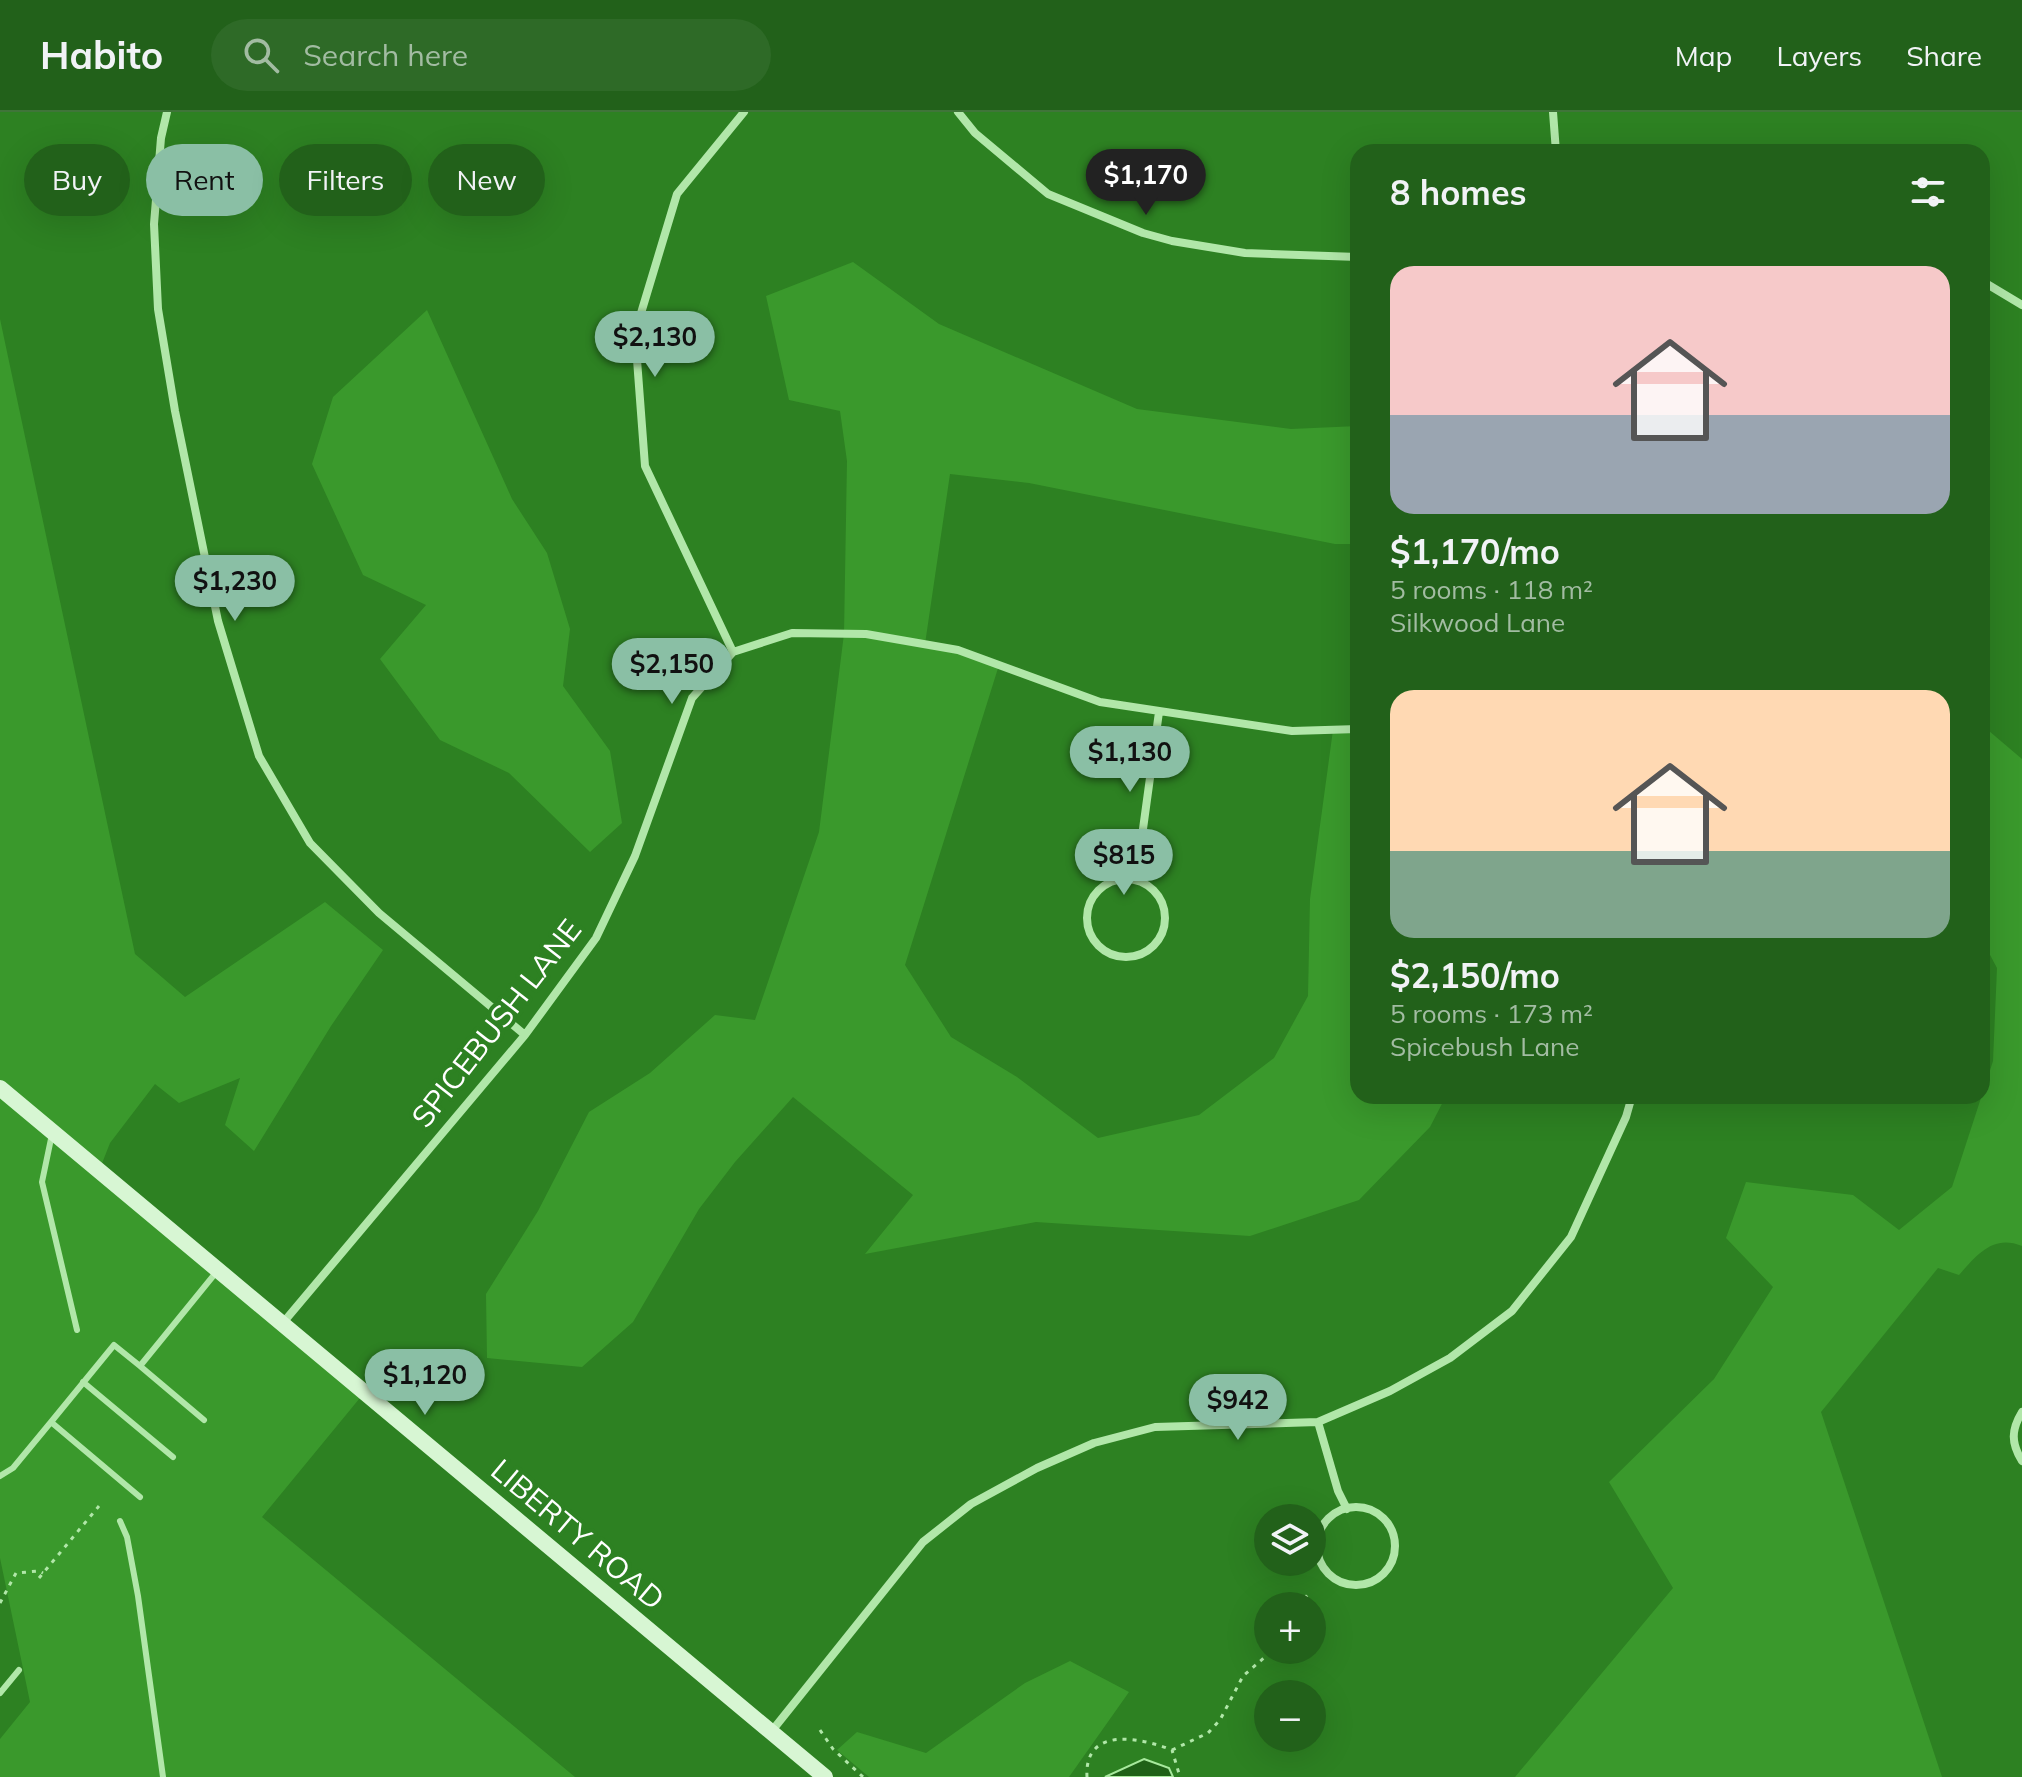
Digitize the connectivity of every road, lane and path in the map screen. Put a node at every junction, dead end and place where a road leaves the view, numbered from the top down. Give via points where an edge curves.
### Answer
1 (167, 112) edge
2 (744, 112) edge
3 (958, 112) edge
4 (1553, 112) edge
5 (1555, 144) edge
6 (1350, 257) edge
7 (1990, 286) edge
8 (2022, 305) edge
9 (733, 652) junction
10 (1159, 712) junction
11 (1350, 729) edge
12 (1136, 880) junction
13 (525, 1035) junction
14 (0, 1088) edge
15 (1630, 1104) edge
16 (53, 1132) junction
17 (218, 1270) junction
18 (282, 1324) junction
19 (77, 1330) dead end
20 (140, 1366) junction
21 (83, 1382) junction
22 (2022, 1412) edge
23 (204, 1420) dead end
24 (51, 1422) junction
25 (1318, 1422) junction
26 (173, 1457) dead end
27 (2022, 1461) edge
28 (0, 1476) edge
29 (140, 1497) dead end
30 (99, 1506) dead end
31 (1347, 1509) junction
32 (120, 1521) dead end
33 (43, 1573) junction
34 (39, 1578) dead end
35 (0, 1603) edge
36 (1257, 1664) edge
37 (19, 1670) dead end
38 (0, 1693) edge
39 (820, 1730) dead end
40 (771, 1732) junction
41 (1172, 1750) junction
42 (163, 1777) edge
43 (825, 1777) edge
44 (863, 1777) edge
45 (1087, 1777) edge
46 (1180, 1777) edge

1 - 13 street via 154,224 158,309 218,621 259,756 310,843 379,913
2 - 9 street via 677,194 635,333 645,466
3 - 6 street via 975,133 1048,194 1143,233 1245,253
4 - 5 street
7 - 8 street
9 - 10 street via 792,633 866,634 958,650 1100,702
9 - 13 street, SPICEBUSH LANE via 692,698 635,856 596,938
10 - 11 street via 1292,731
10 - 12 street
12 - 12 street via 1162,900 1161,937 1150,950 1130,958 1112,955 1100,948 1087,927 1087,913 1095,894 1112,881
13 - 18 street, SPICEBUSH LANE
14 - 16 street, LIBERTY ROAD
15 - 25 street via 1571,1237 1512,1311 1450,1358
16 - 17 street, LIBERTY ROAD
16 - 19 lane via 42,1182
17 - 18 street, LIBERTY ROAD
17 - 20 lane
18 - 40 street, LIBERTY ROAD
20 - 21 lane via 114,1345
20 - 23 lane
21 - 24 lane
21 - 26 lane
22 - 27 street via 2013,1446
24 - 28 lane
24 - 29 lane
25 - 31 street
25 - 40 street via 1155,1427 1094,1443 971,1504 923,1542
30 - 33 path
31 - 31 street via 1376,1512 1391,1528 1395,1546 1391,1565 1379,1578 1359,1586 1329,1576 1317,1556 1316,1541 1324,1522
32 - 42 lane via 138,1596
33 - 34 path
33 - 35 path via 16,1573
36 - 41 path via 1243,1676 1208,1733
37 - 38 lane
39 - 44 path
40 - 43 street, LIBERTY ROAD
41 - 45 path via 1145,1740 1109,1741 1100,1744 1086,1764
41 - 46 path

